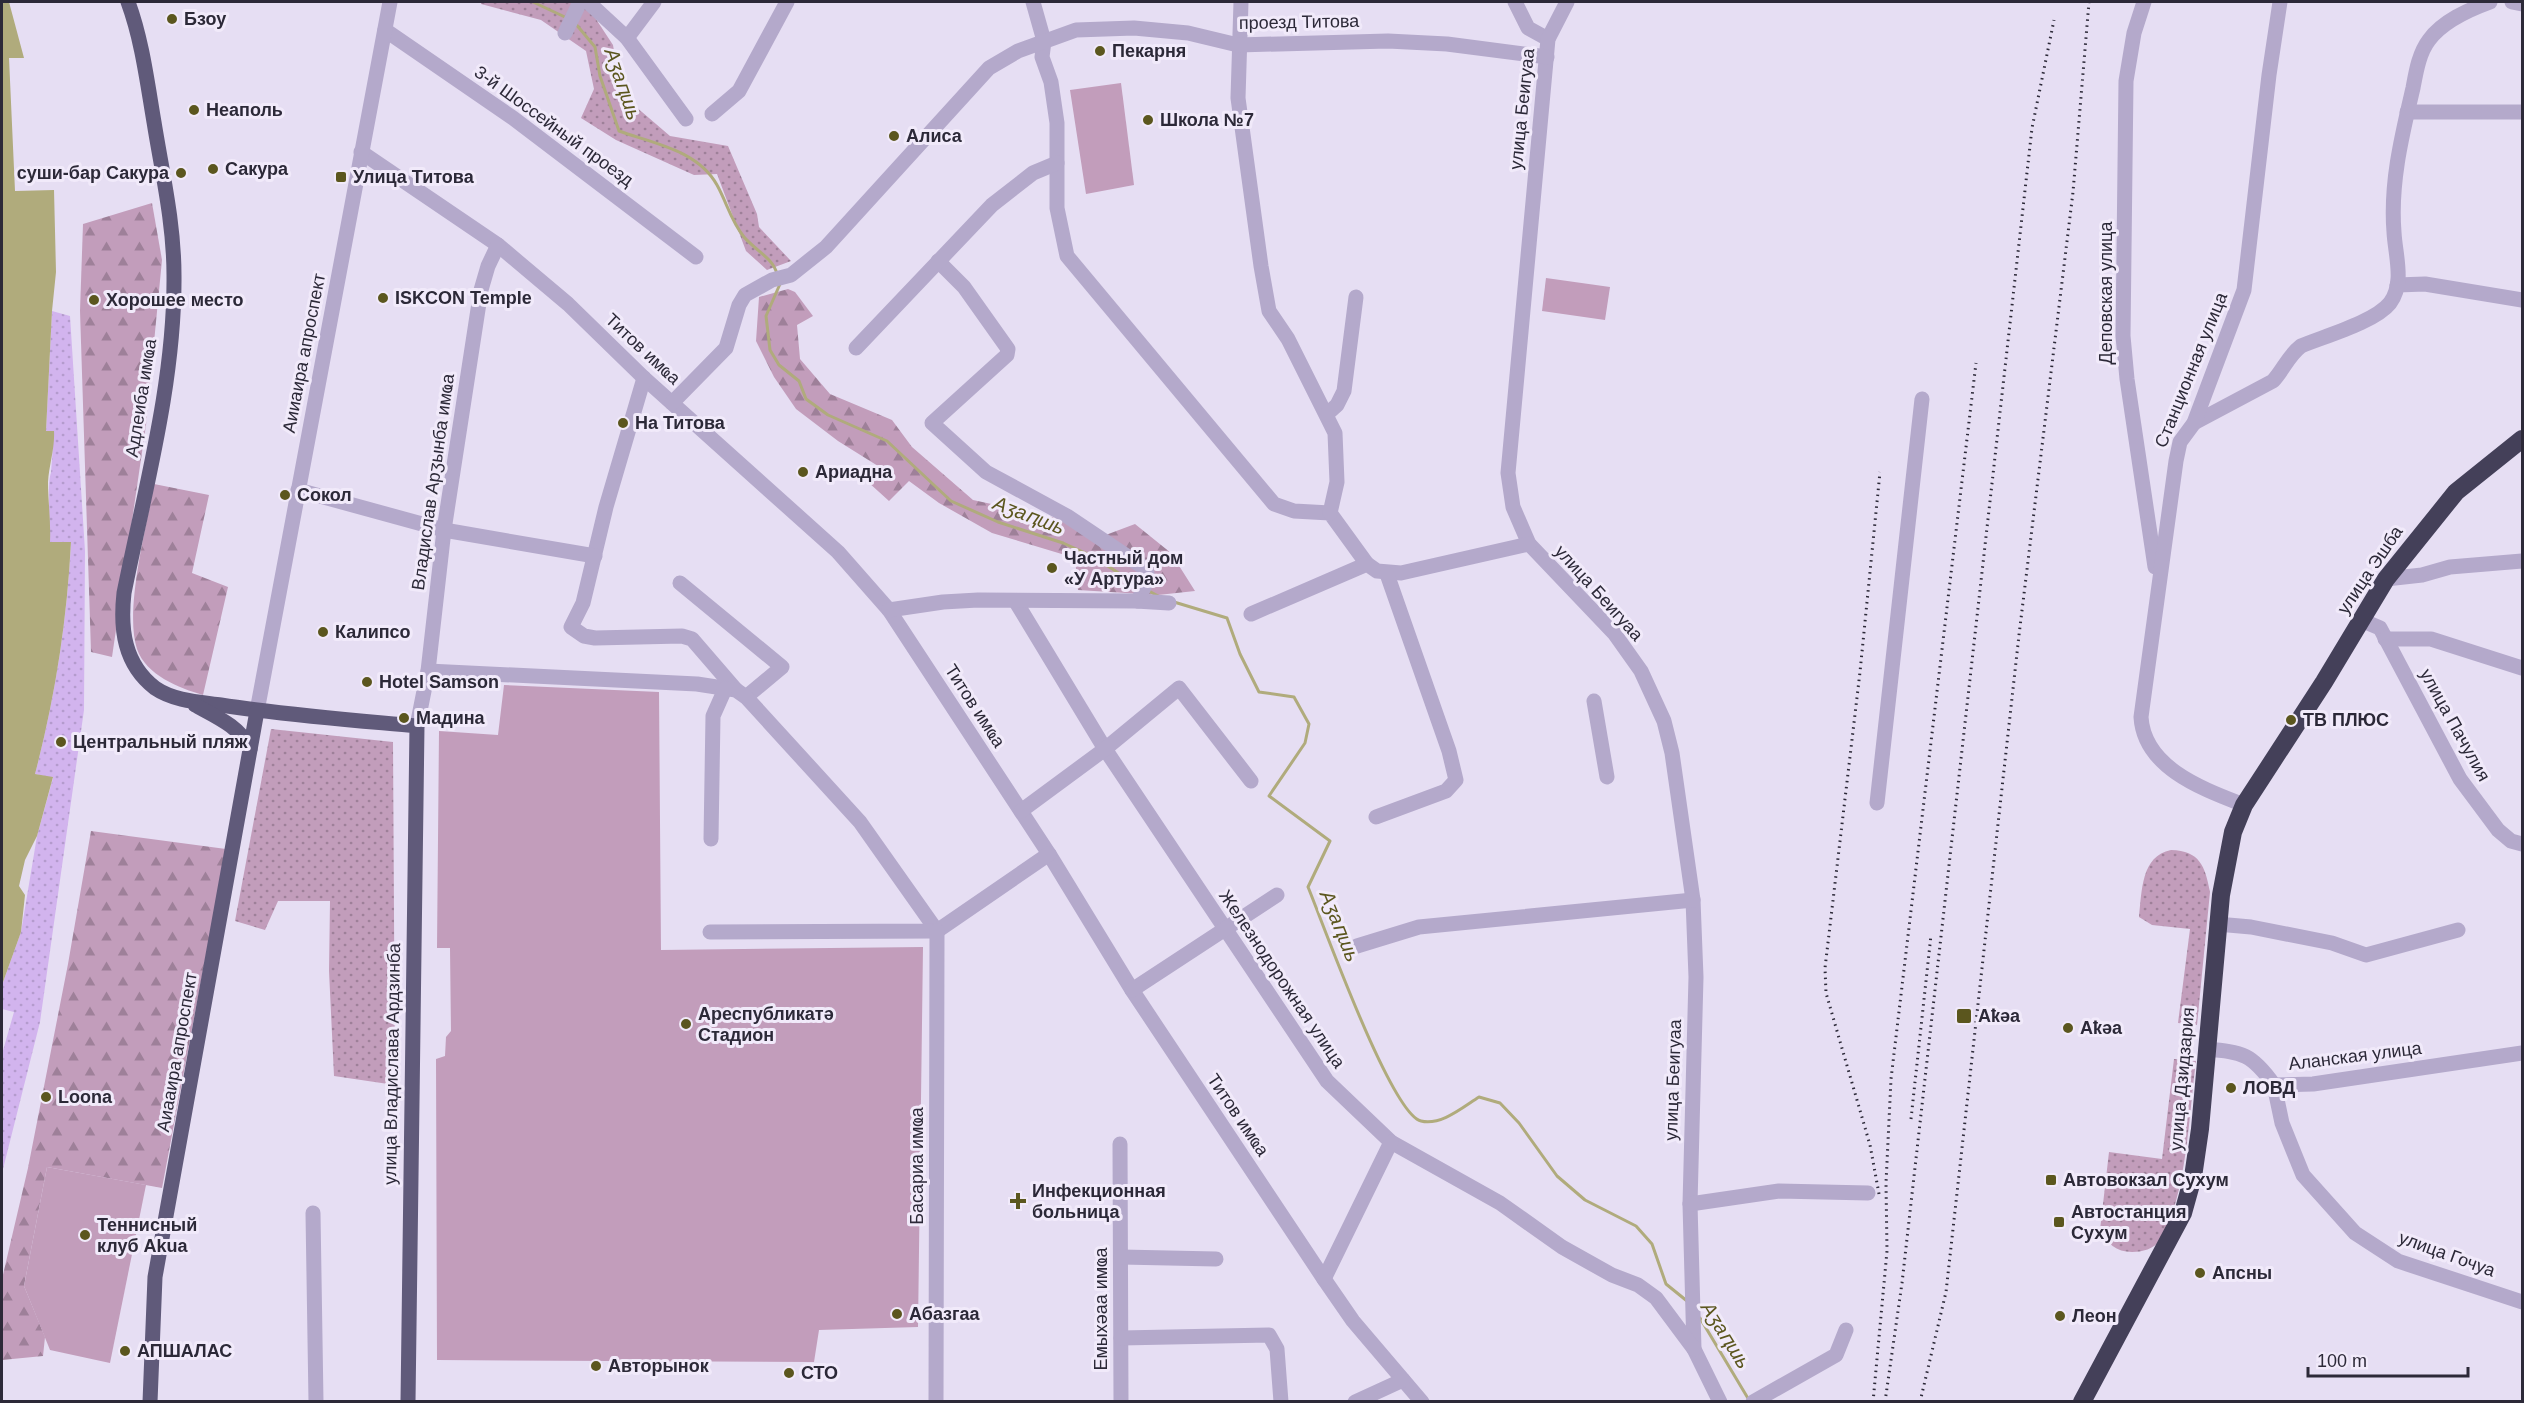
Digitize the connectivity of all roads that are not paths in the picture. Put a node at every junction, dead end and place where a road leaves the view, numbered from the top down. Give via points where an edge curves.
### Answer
1 (128, 2) edge
2 (390, 2) edge
3 (580, 2) edge
4 (588, 2) edge
5 (654, 2) edge
6 (787, 2) edge
7 (1034, 2) edge
8 (1241, 2) edge
9 (1515, 2) edge
10 (1567, 2) edge
11 (2144, 2) edge
12 (2280, 2) edge
13 (2490, 2) edge
14 (2512, 2) edge
15 (2523, 4) edge
16 (385, 30) junction
17 (565, 33) dead end
18 (627, 38) junction
19 (1548, 39) junction
20 (1044, 41) junction
21 (1238, 45) junction
22 (1547, 57) junction
23 (2407, 112) junction
24 (2523, 112) edge
25 (712, 114) dead end
26 (686, 119) dead end
27 (362, 153) junction
28 (1057, 163) junction
29 (498, 246) junction
30 (696, 257) dead end
31 (938, 261) junction
32 (2397, 285) junction
33 (1356, 297) dead end
34 (2523, 300) edge
35 (856, 348) dead end
36 (644, 378) junction
37 (1923, 399) dead end
38 (672, 402) junction
39 (1327, 414) junction
40 (2194, 423) junction
41 (2523, 439) edge
42 (298, 490) junction
43 (1330, 513) junction
44 (444, 530) junction
45 (1529, 544) junction
46 (595, 556) junction
47 (2523, 561) edge
48 (1367, 564) junction
49 (1387, 574) junction
50 (2386, 579) junction
51 (680, 583) dead end
52 (2157, 584) junction
53 (1142, 592) junction
54 (1016, 602) junction
55 (1169, 603) dead end
56 (889, 610) junction
57 (1251, 614) dead end
58 (2361, 620) junction
59 (2385, 639) junction
60 (2523, 668) edge
61 (428, 671) junction
62 (736, 692) junction
63 (184, 700) junction
64 (1594, 701) dead end
65 (257, 711) junction
66 (417, 726) junction
67 (2279, 748) joint
68 (250, 749) junction
69 (1105, 749) junction
70 (1607, 777) dead end
71 (1251, 781) dead end
72 (1877, 803) dead end
73 (2244, 805) junction
74 (1021, 811) junction
75 (1376, 817) dead end
76 (711, 839) dead end
77 (2523, 844) edge
78 (1049, 854) junction
79 (1277, 895) dead end
80 (1693, 900) junction
81 (2217, 924) junction
82 (2458, 930) dead end
83 (937, 931) junction
84 (1225, 931) junction
85 (710, 932) dead end
86 (1357, 946) dead end
87 (1132, 990) junction
88 (2206, 1049) junction
89 (2523, 1053) edge
90 (2274, 1085) junction
91 (1391, 1142) junction
92 (1120, 1144) dead end
93 (1868, 1192) dead end
94 (1690, 1204) junction
95 (313, 1213) dead end
96 (1121, 1257) junction
97 (1216, 1259) dead end
98 (1324, 1279) junction
99 (2523, 1302) edge
100 (1845, 1330) dead end
101 (1121, 1338) junction
102 (1695, 1349) junction
103 (1403, 1380) junction
104 (1756, 1398) edge
105 (150, 1401) edge
106 (316, 1401) edge
107 (408, 1401) edge
108 (936, 1401) edge
109 (1121, 1401) edge
110 (1281, 1401) edge
111 (1355, 1401) edge
112 (1422, 1401) edge
113 (1720, 1401) edge
114 (2082, 1401) edge

1 - 63 main road, Адлеиба имҩа via 140,42 168,205 174,275 165,386 124,593 123,628 129,658 136,668 155,688
2 - 16 street, Аииаира апроспект
3 - 17 street
4 - 18 street
5 - 18 street
6 - 25 street via 739,91
7 - 20 street
8 - 21 street
9 - 19 street via 1528,28
10 - 19 street, улица Беигуаа
11 - 52 street, Деповская улица via 2126,81 2123,336
12 - 40 street, Станционная улица via 2268,75 2248,272 2236,316
13 - 23 street via 2449,22 2428,41 2418,64
14 - 15 street
16 - 27 street, Аииаира апроспект
16 - 30 street, 3-й Шоссейный проезд via 513,118
18 - 26 street
19 - 22 street, улица Беигуаа
20 - 21 street, проезд Титова via 1076,30 1134,28 1188,33
20 - 28 street via 1042,57 1051,82 1057,123
20 - 38 street, проезд Титова via 989,68 826,247 791,275 745,295 726,348
21 - 22 street, проезд Титова via 1388,40
21 - 39 street via 1238,98 1269,311
22 - 45 street, улица Беигуаа via 1508,473 1513,507
23 - 24 street
23 - 32 street via 2394,191
27 - 29 street, Титов имҩа
27 - 42 street, Аииаира апроспект
28 - 31 street via 1033,173 992,205
28 - 43 street via 1056,208 1067,256 1274,504 1294,511
29 - 36 street, Титов имҩа via 568,304
29 - 44 street, Владислав Арӡынба имҩа via 481,290
31 - 35 street
31 - 53 street via 964,287 1008,349 1007,355 932,423 986,472 1067,516 1146,568
32 - 34 street via 2425,284
32 - 40 street via 2395,296 2381,313 2301,346 2289,355 2273,381
33 - 39 street via 1344,391
36 - 38 street, Титов имҩа
36 - 46 street
37 - 72 street
38 - 56 street, Титов имҩа via 838,552
39 - 43 street via 1338,455
40 - 52 street, Станционная улица via 2181,442 2176,461
41 - 50 highway, улица Эшба via 2456,492
42 - 44 street
42 - 65 street, Аииаира апроспект
43 - 48 street
44 - 46 street
44 - 61 street, Владислав Арӡынба имҩа
45 - 49 street
45 - 80 street, улица Беигуаа via 1614,633 1641,671 1655,701 1672,753
46 - 62 street via 583,603 571,627 595,638 692,639
47 - 50 street via 2450,567
48 - 49 street
48 - 57 street
49 - 75 street via 1456,780 1446,791
50 - 58 highway, улица Эшба
51 - 62 street via 782,667
52 - 73 street, Станционная улица via 2142,728 2151,747 2177,773
53 - 54 street
53 - 55 street
54 - 56 street via 943,602
54 - 69 street, Железнодорожная улица
56 - 74 street, Титов имҩа
58 - 59 street, улица Пачулия via 2380,628
58 - 67 highway, улица Эшба
59 - 60 street via 2431,639
59 - 77 street, улица Пачулия via 2460,779 2498,830 2511,841
61 - 62 street via 697,684
61 - 66 street, Владислав Арӡынба имҩа
62 - 76 street via 713,716
62 - 83 street via 860,822
63 - 65 main road, Адлеиба имҩа
63 - 68 main road via 235,729
64 - 70 street
65 - 66 main road, Адлеиба имҩа
65 - 68 main road, Аиааира апроспект
66 - 107 main road, улица Владислава Ардзинба
67 - 73 highway, улица Дзидзария
68 - 105 main road, Аиааира апроспект via 155,1277
69 - 71 street via 1179,688
69 - 74 street
69 - 84 street, Железнодорожная улица
73 - 81 highway, улица Дзидзария via 2233,832
74 - 78 street, Титов имҩа
78 - 83 street
78 - 87 street, Титов имҩа
79 - 84 street
80 - 86 street via 1419,927
80 - 94 street, улица Беигуаа via 1696,977
81 - 82 street via 2332,943 2366,955
81 - 88 highway, улица Дзидзария
83 - 85 street
83 - 108 street, Басариа имҩа
84 - 87 street
84 - 91 street, Железнодорожная улица via 1328,1081
87 - 98 street, Титов имҩа
88 - 90 street, Аланская улица via 2249,1056
88 - 114 highway, улица Дзидзария via 2199,1138 2183,1213
89 - 90 street, Аланская улица via 2313,1084
90 - 99 street, улица Гочуа via 2282,1123 2303,1175 2355,1233 2398,1261
91 - 98 street
91 - 102 street, Железнодорожная улица via 1507,1207 1562,1247 1656,1298
92 - 96 street, Емыхәаа имҩа
93 - 94 street via 1779,1191
94 - 102 street, улица Беигуаа
95 - 106 street
96 - 97 street
96 - 101 street, Емыхәаа имҩа
98 - 103 street, Титов имҩа via 1353,1321
100 - 104 street via 1836,1355
101 - 109 street, Емыхәаа имҩа
101 - 110 street via 1269,1335 1277,1349
102 - 113 street
103 - 111 street
103 - 112 street, Титов имҩа

